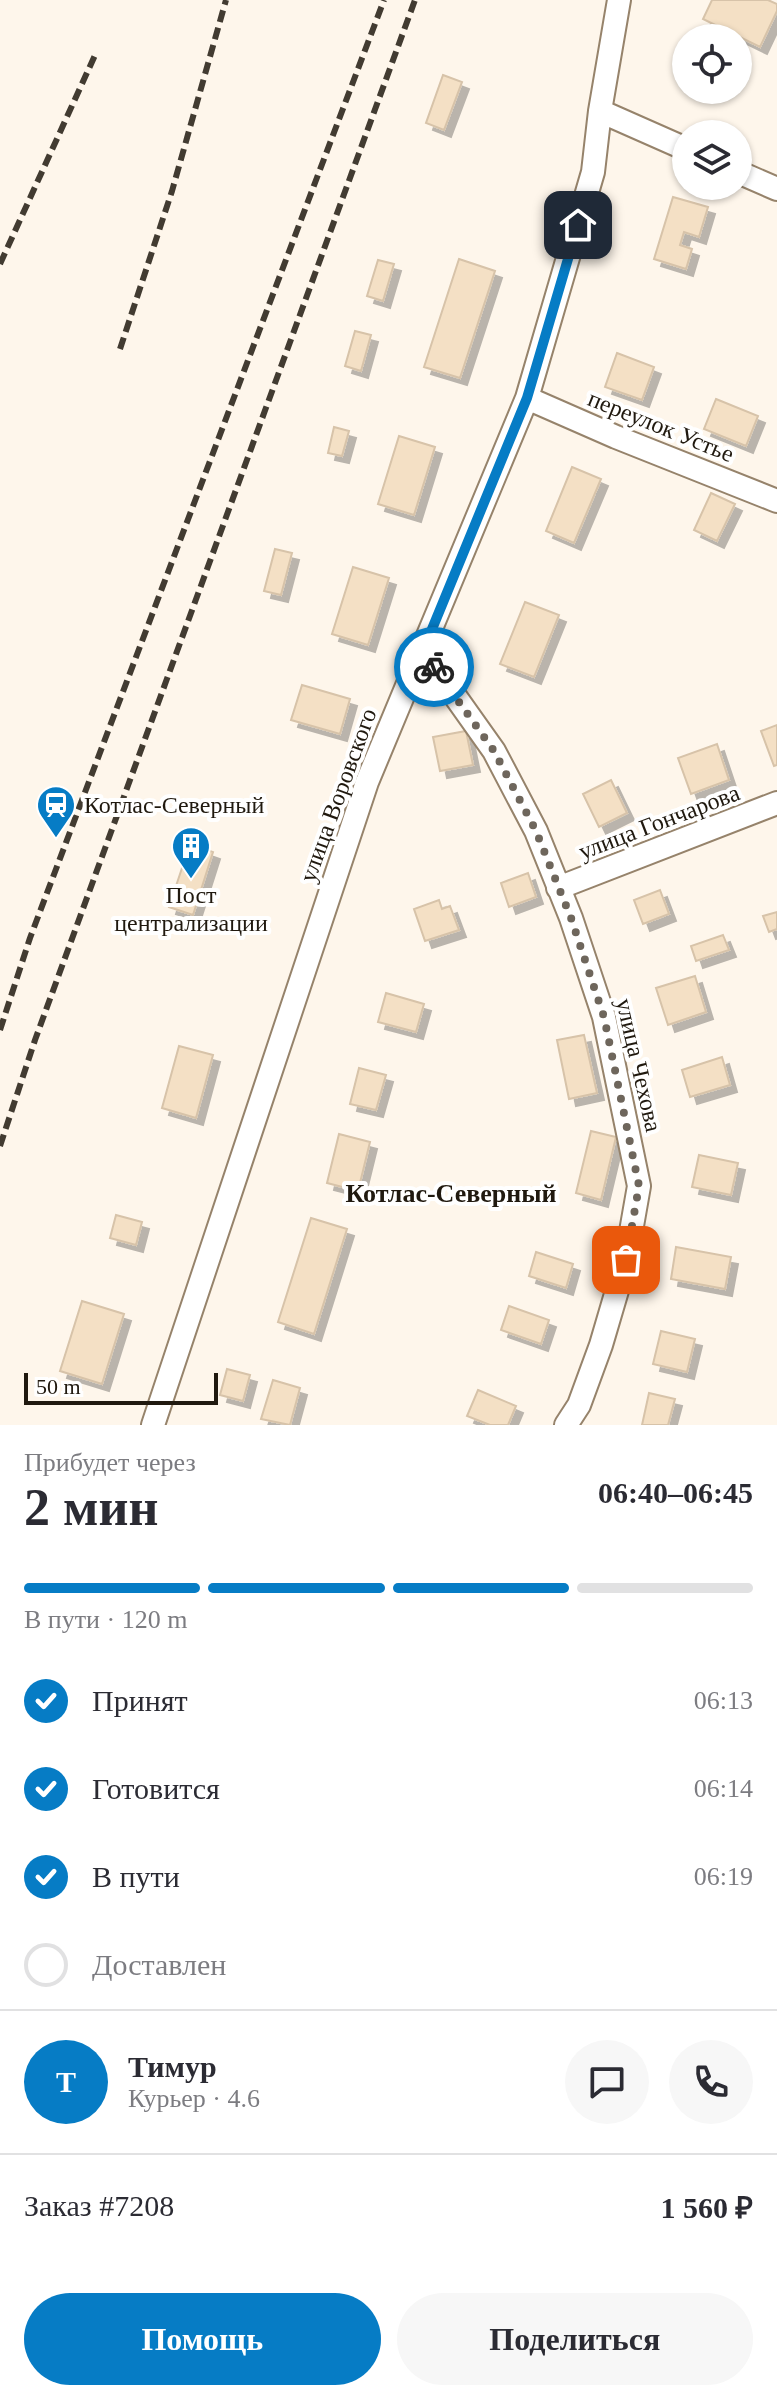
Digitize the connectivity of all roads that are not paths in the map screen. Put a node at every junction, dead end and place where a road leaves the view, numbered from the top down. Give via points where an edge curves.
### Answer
1 (619, 0) edge
2 (600, 111) junction
3 (672, 143) edge
4 (752, 178) edge
5 (777, 189) edge
6 (527, 398) junction
7 (777, 501) edge
8 (423, 651) junction
9 (777, 803) edge
10 (558, 888) junction
11 (153, 1425) edge
12 (566, 1425) edge

1 - 2 street, улица Воровского
2 - 3 street
2 - 6 street, улица Воровского via 593,172
4 - 5 street
6 - 7 street, переулок Устье
6 - 8 street, улица Воровского
8 - 10 street, улица Чехова via 494,751 536,831
8 - 11 street, улица Воровского via 367,782
9 - 10 street, улица Гончарова
10 - 12 street, улица Чехова via 604,1017 639,1186 626,1260 601,1345

